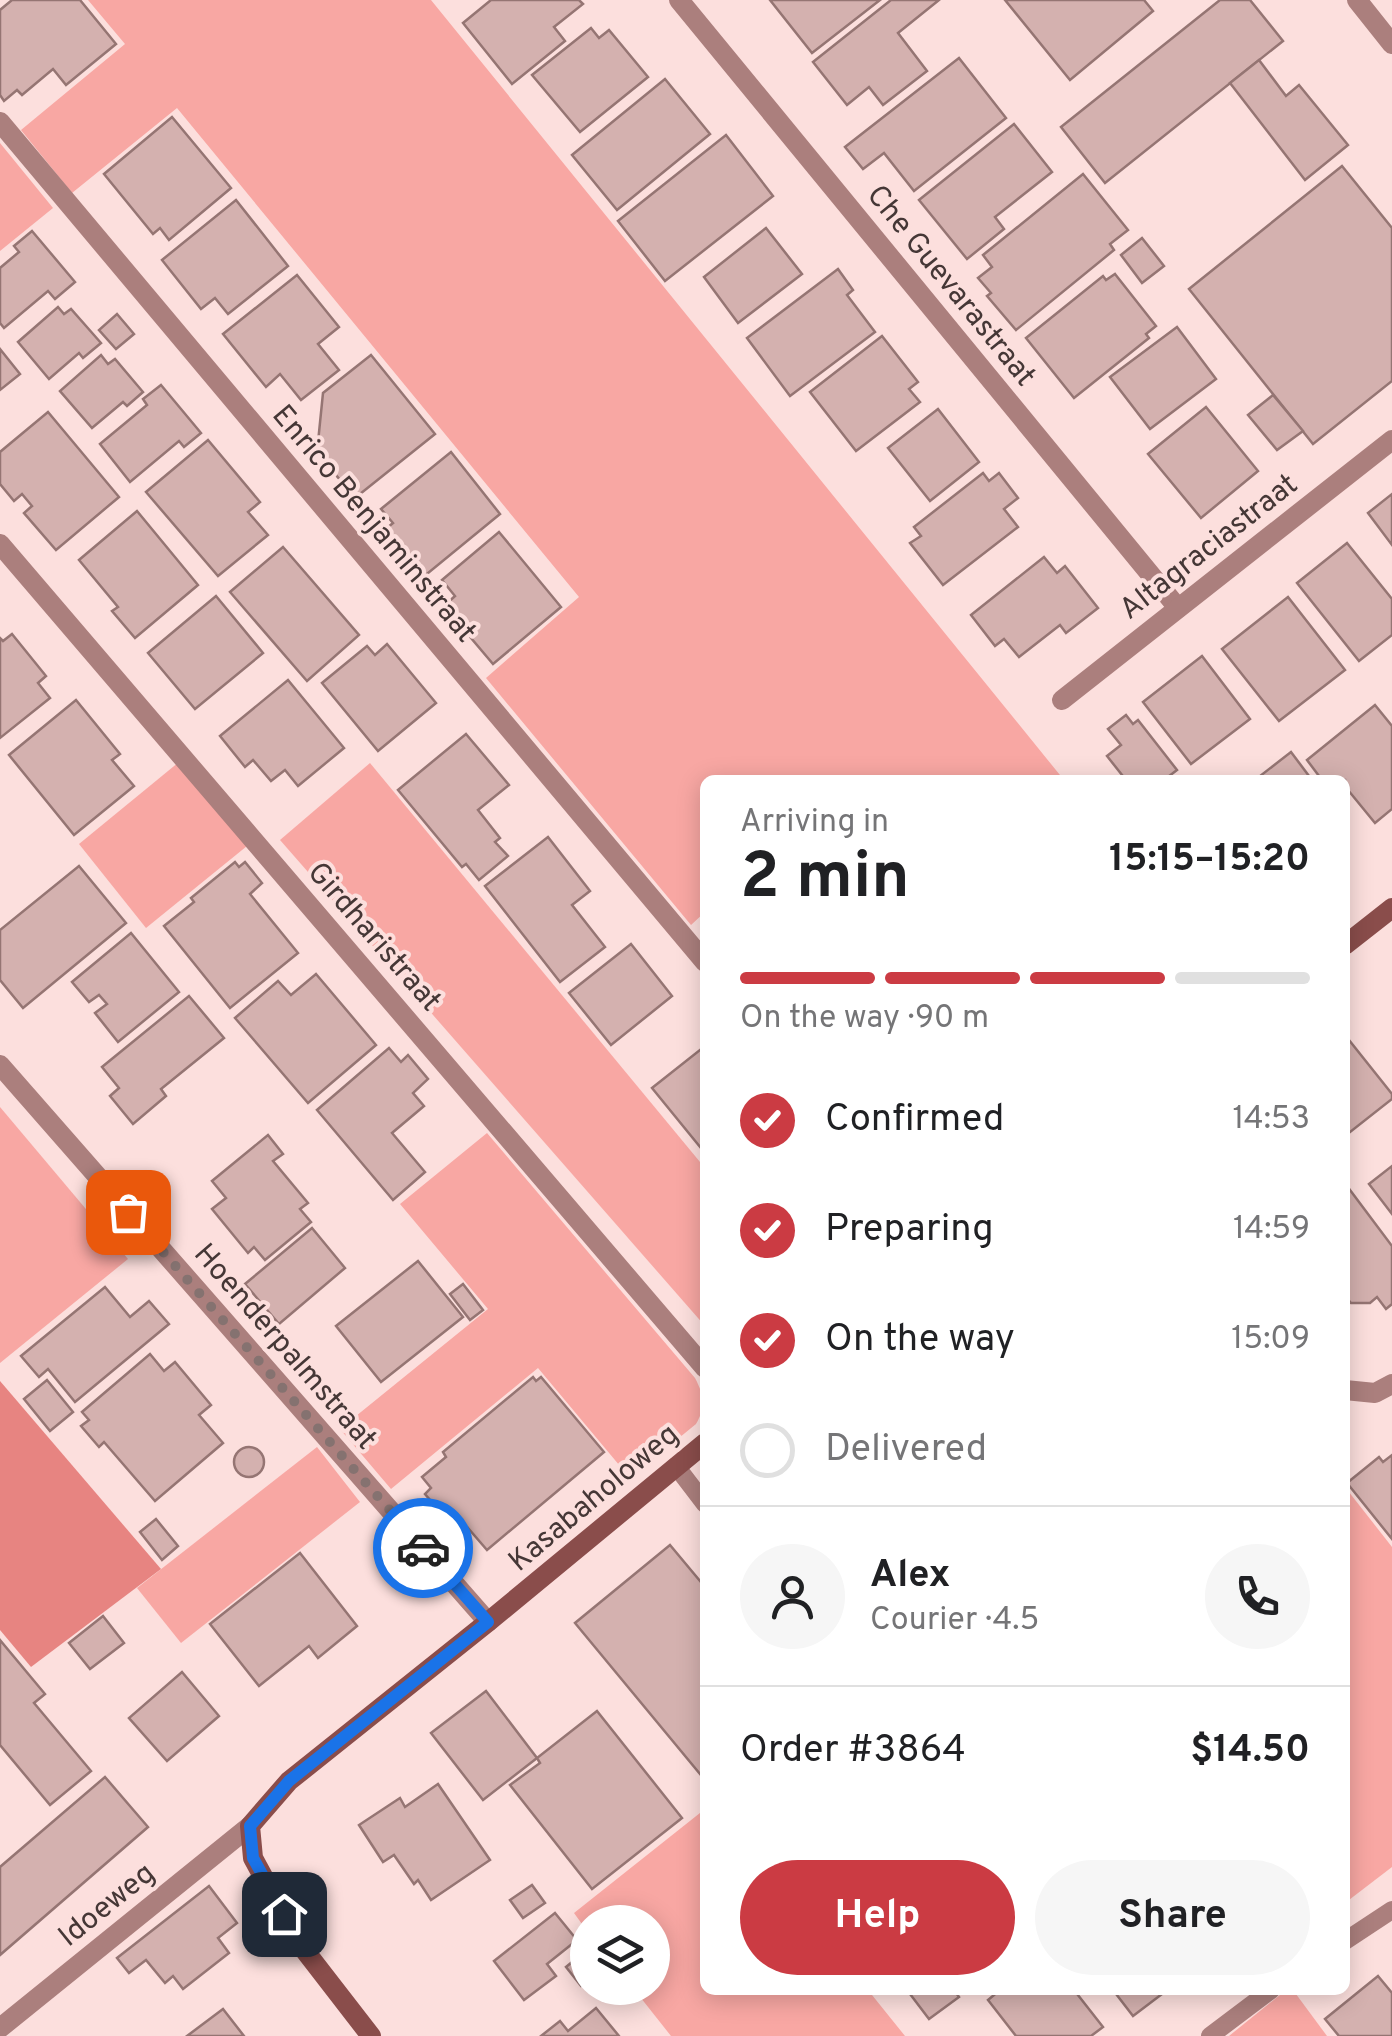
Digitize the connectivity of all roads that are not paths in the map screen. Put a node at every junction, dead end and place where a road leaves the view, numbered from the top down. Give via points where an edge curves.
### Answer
1 (679, 0) edge
2 (1365, 3) edge
3 (1392, 44) edge
4 (0, 122) edge
5 (1392, 440) edge
6 (0, 544) edge
7 (1178, 608) junction
8 (1062, 700) dead end
9 (1392, 908) edge
10 (1350, 941) edge
11 (700, 956) edge
12 (0, 1065) edge
13 (700, 1362) edge
14 (1392, 1384) edge
15 (1350, 1390) edge
16 (700, 1447) edge
17 (676, 1466) junction
18 (700, 1497) edge
19 (488, 1622) junction
20 (250, 1826) junction
21 (1392, 1910) edge
22 (1350, 1938) edge
23 (1264, 1995) edge
24 (0, 2028) edge
25 (372, 2036) edge
26 (1210, 2036) edge

1 - 7 street, Che Guevarastraat
2 - 3 street
4 - 11 street, Enrico Benjaminstraat
5 - 7 street, Altagraciastraat
6 - 13 street, Girdharistraat
7 - 8 street, Altagraciastraat
9 - 10 street
12 - 19 street, Hoenderpalmstraat
14 - 15 street via 1375,1393
16 - 17 street, Kasabaholoweg
17 - 18 lane
17 - 19 street, Kasabaholoweg
19 - 20 street, Kasabaholoweg via 289,1781
20 - 24 street, Idoeweg
20 - 25 street via 253,1858 298,1942
21 - 22 lane
23 - 26 lane

